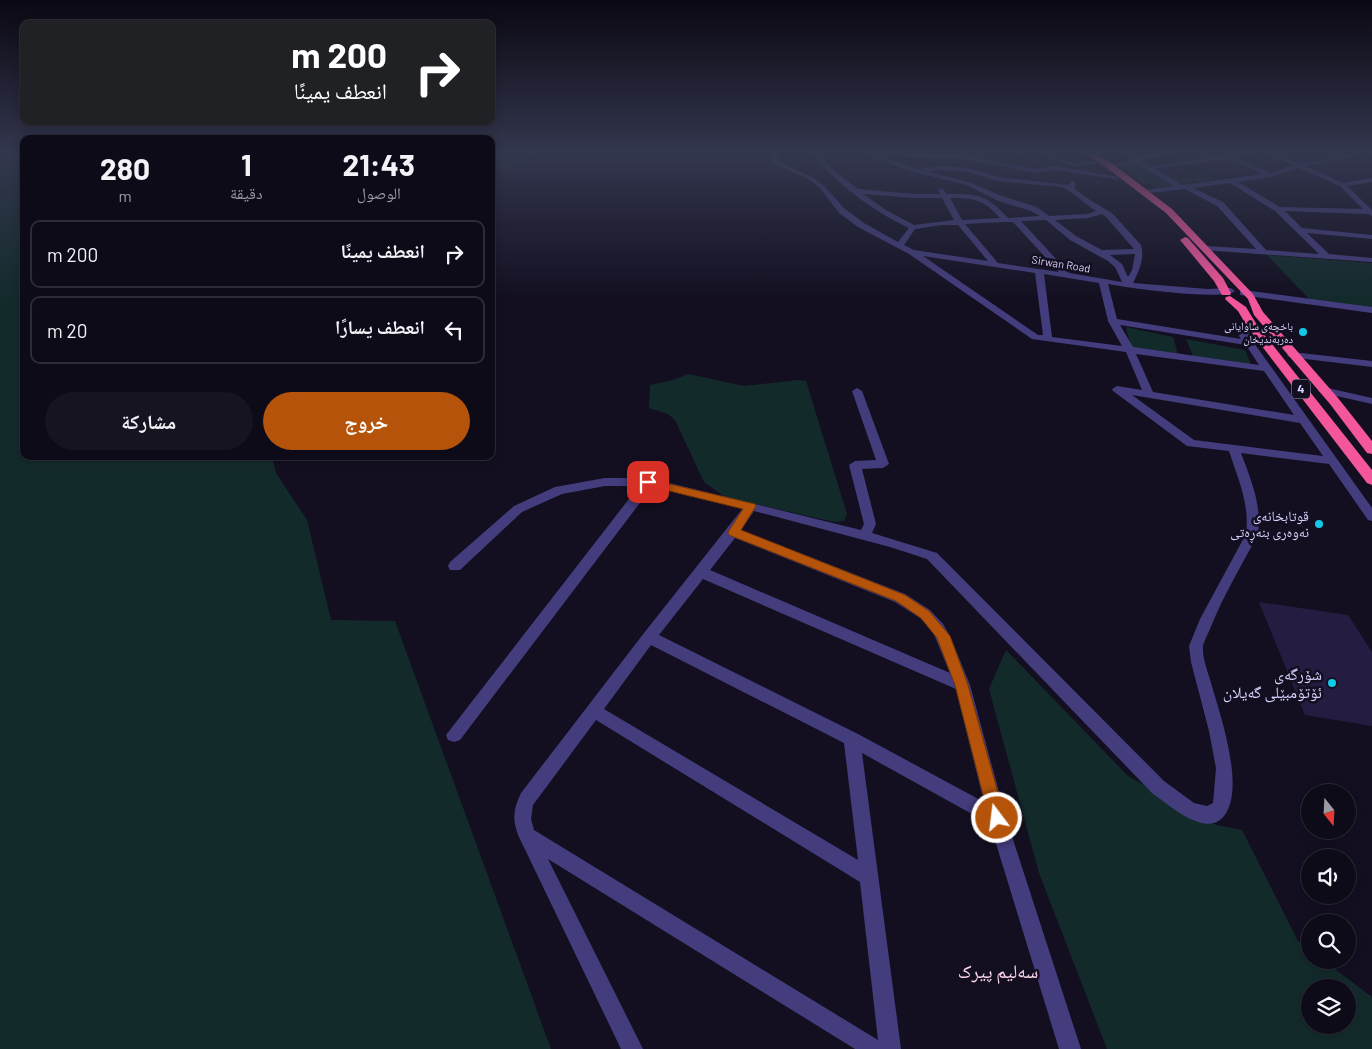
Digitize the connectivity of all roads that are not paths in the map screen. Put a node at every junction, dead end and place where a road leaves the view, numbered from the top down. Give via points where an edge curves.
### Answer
1 (835, 202) edge
2 (871, 202) edge
3 (948, 202) edge
4 (987, 202) edge
5 (1013, 202) edge
6 (1087, 202) edge
7 (1148, 202) edge
8 (1158, 202) edge
9 (1216, 202) edge
10 (1266, 202) edge
11 (1360, 202) edge
12 (1278, 209) junction
13 (1103, 211) junction
14 (1371, 213) edge
15 (1049, 219) junction
16 (1012, 221) junction
17 (961, 223) junction
18 (913, 227) junction
19 (1300, 230) junction
20 (1372, 237) edge
21 (899, 246) junction
22 (1206, 248) junction
23 (1140, 251) junction
24 (912, 252) junction
25 (1100, 253) junction
26 (1264, 253) junction
27 (1327, 257) junction
28 (1372, 260) edge
29 (996, 265) junction
30 (1039, 272) junction
31 (1068, 277) junction
32 (1103, 282) junction
33 (1128, 285) junction
34 (1228, 295) junction
35 (1249, 298) junction
36 (1372, 310) edge
37 (1372, 316) edge
38 (1113, 321) junction
39 (1252, 326) junction
40 (1048, 339) junction
41 (1250, 343) junction
42 (1130, 351) junction
43 (1292, 354) junction
44 (1372, 364) edge
45 (1268, 370) junction
46 (1323, 390) junction
47 (857, 391) dead end
48 (1148, 394) junction
49 (1372, 401) edge
50 (1334, 402) junction
51 (1372, 410) edge
52 (1304, 420) junction
53 (1234, 449) junction
54 (1372, 450) edge
55 (1333, 462) junction
56 (1372, 480) edge
57 (648, 482) junction
58 (751, 506) junction
59 (1372, 517) edge
60 (733, 532) junction
61 (865, 536) junction
62 (455, 566) dead end
63 (701, 572) junction
64 (649, 637) junction
65 (962, 685) junction
66 (594, 711) junction
67 (454, 735) dead end
68 (852, 739) junction
69 (997, 818) junction
70 (529, 837) junction
71 (868, 876) junction
72 (632, 1049) edge
73 (874, 1049) edge
74 (890, 1049) edge
75 (1070, 1049) edge

1 - 21 street via 861,225
2 - 18 street
3 - 17 street
4 - 16 street
5 - 15 street via 1034,209
6 - 13 street
7 - 34 highway, 4 via 1219,280
8 - 22 highway, 4
9 - 26 street
10 - 12 street
11 - 14 street
12 - 14 street
12 - 19 street
13 - 15 street via 1088,216
13 - 23 street
15 - 16 street
15 - 25 street
16 - 17 street
16 - 31 street
17 - 18 street
17 - 29 street
18 - 21 street
19 - 20 street
19 - 27 street
21 - 24 street
22 - 26 street
22 - 35 highway, 4
23 - 25 street
23 - 33 street via 1136,270
24 - 29 street, Sirwan Road
24 - 40 street via 1035,337
25 - 33 street via 1119,266
26 - 27 street
27 - 28 street
29 - 30 street, Sirwan Road
30 - 31 street, Sirwan Road
30 - 40 street
31 - 32 street, Sirwan Road
32 - 33 street, Sirwan Road
32 - 38 street
33 - 34 street, Sirwan Road
34 - 35 highway via 1238,302
34 - 39 highway, 4
35 - 36 street
35 - 37 street
35 - 43 highway, 4
38 - 41 street
38 - 42 street
39 - 41 street via 1246,327 1244,332
39 - 56 highway, 4
40 - 42 street
41 - 45 street
42 - 45 street
42 - 48 street
43 - 44 street
43 - 46 highway, 4
45 - 52 street
46 - 49 street
46 - 50 highway, 4
47 - 61 street via 883,464 855,465 870,524
48 - 52 street
48 - 53 street via 1117,389 1191,443
50 - 51 street
50 - 54 highway, 4
52 - 55 street
53 - 55 street
53 - 61 street via 1254,510 1252,534 1206,619 1196,646 1224,768 1222,802 1214,814 1190,810 1158,787 932,556
55 - 59 street
57 - 58 street
57 - 62 street via 605,482 559,490 518,509
57 - 67 street
58 - 60 street
58 - 61 street
60 - 63 street
60 - 65 street via 900,598 917,608 943,636
63 - 64 street
63 - 65 street
64 - 66 street
64 - 68 street
65 - 69 street
66 - 70 street via 527,799 521,815
66 - 71 street
68 - 69 street
68 - 71 street
69 - 75 street
70 - 72 street
70 - 73 street
71 - 74 street

